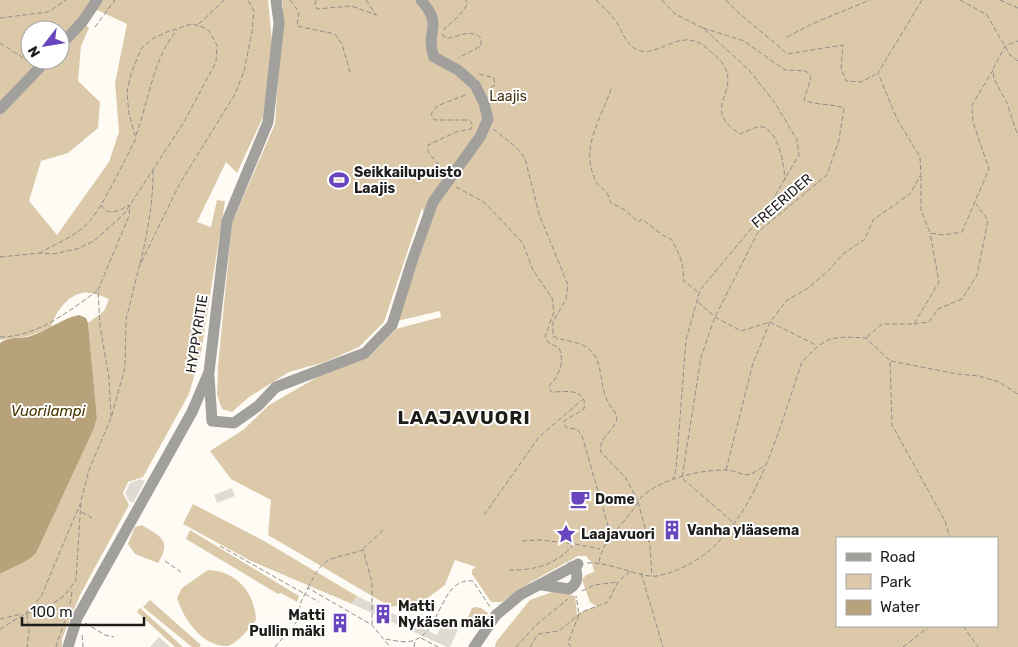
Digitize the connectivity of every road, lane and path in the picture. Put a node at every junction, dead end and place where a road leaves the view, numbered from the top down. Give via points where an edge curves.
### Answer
1 (66, 0) edge
2 (97, 0) edge
3 (115, 0) edge
4 (224, 0) edge
5 (248, 0) edge
6 (276, 0) edge
7 (290, 0) edge
8 (316, 0) edge
9 (366, 0) edge
10 (420, 0) edge
11 (466, 0) edge
12 (596, 0) edge
13 (662, 0) edge
14 (726, 0) edge
15 (870, 0) edge
16 (922, 0) edge
17 (960, 0) edge
18 (1000, 0) edge
19 (1018, 8) edge
20 (0, 18) edge
21 (198, 24) junction
22 (95, 27) dead end
23 (703, 28) junction
24 (177, 29) junction
25 (70, 35) edge
26 (787, 37) dead end
27 (1018, 41) edge
28 (0, 43) edge
29 (1005, 46) junction
30 (20, 56) edge
31 (1018, 61) edge
32 (458, 62) dead end
33 (38, 70) edge
34 (993, 70) junction
35 (350, 72) dead end
36 (474, 72) dead end
37 (878, 73) junction
38 (611, 88) dead end
39 (478, 91) junction
40 (0, 109) edge
41 (486, 124) junction
42 (136, 135) junction
43 (1018, 136) edge
44 (154, 168) junction
45 (921, 174) junction
46 (786, 180) junction
47 (447, 183) junction
48 (100, 203) junction
49 (976, 204) junction
50 (130, 205) junction
51 (930, 233) junction
52 (40, 253) junction
53 (0, 258) edge
54 (139, 267) junction
55 (98, 290) junction
56 (700, 294) junction
57 (698, 302) junction
58 (715, 317) junction
59 (770, 322) junction
60 (914, 324) junction
61 (0, 337) edge
62 (866, 338) junction
63 (818, 346) junction
64 (890, 361) junction
65 (209, 372) junction
66 (1018, 394) edge
67 (583, 399) junction
68 (111, 418) junction
69 (765, 466) junction
70 (726, 470) junction
71 (682, 478) junction
72 (672, 480) junction
73 (81, 501) junction
74 (638, 501) junction
75 (81, 512) junction
76 (484, 515) dead end
77 (92, 518) dead end
78 (735, 524) junction
79 (384, 530) dead end
80 (611, 536) junction
81 (950, 537) edge
82 (520, 541) dead end
83 (574, 544) junction
84 (220, 546) dead end
85 (601, 549) junction
86 (363, 550) junction
87 (165, 560) dead end
88 (598, 562) junction
89 (575, 565) junction
90 (509, 570) dead end
91 (631, 571) junction
92 (180, 572) dead end
93 (641, 574) junction
94 (652, 576) junction
95 (618, 582) junction
96 (540, 585) junction
97 (72, 588) junction
98 (308, 588) junction
99 (305, 594) junction
100 (567, 599) dead end
101 (319, 602) dead end
102 (501, 612) junction
103 (26, 614) junction
104 (579, 614) junction
105 (0, 619) edge
106 (372, 625) junction
107 (929, 627) edge
108 (964, 627) edge
109 (0, 629) edge
110 (420, 638) junction
111 (385, 639) junction
112 (416, 640) junction
113 (27, 647) edge
114 (56, 647) edge
115 (68, 647) edge
116 (276, 647) edge
117 (390, 647) edge
118 (414, 647) edge
119 (438, 647) edge
120 (474, 647) edge
121 (516, 647) edge
122 (530, 647) edge
123 (571, 647) edge
124 (663, 647) edge
125 (903, 647) edge
126 (978, 647) edge

1 - 20 path via 48,12
2 - 25 lane
3 - 22 path
4 - 21 path
5 - 54 path via 254,11 252,32 244,71 235,94 186,173
6 - 65 lane, HYPPYRITIE via 279,23 268,122 227,221
7 - 35 path via 299,12 297,26 335,34 342,44
8 - 9 path via 317,9 351,6 377,15
10 - 39 lane via 433,17 430,40 434,58 458,70
11 - 32 path via 464,10 443,29 442,36 473,34 478,35 482,42 477,49 459,56
12 - 46 path via 637,50 652,50 688,39 702,43 726,69 727,83 720,109 723,117 740,134 758,127 769,131 783,159
13 - 23 path via 675,14
14 - 37 path via 787,54 843,45 841,68 846,81 861,82
15 - 26 path
16 - 37 path
17 - 29 path via 987,15
18 - 19 path
21 - 24 path
21 - 44 path via 214,37 216,62 193,108
23 - 46 path via 749,70 775,103 797,140 799,155
23 - 58 path, FREERIDER via 744,42 785,70 806,71 811,77 804,100 815,105 844,108 827,175 758,232
24 - 42 path via 160,58
24 - 42 path via 147,43 136,60 127,92 129,114
27 - 29 path
28 - 30 path
29 - 31 path
29 - 34 path
33 - 40 lane
34 - 43 path
34 - 49 path via 972,105 973,122 989,169
36 - 39 path via 494,78 492,88
37 - 45 path via 897,119 920,157
38 - 56 path via 588,153 596,183 611,203 638,222 642,219 671,238 680,256 683,280
39 - 41 lane via 488,113
39 - 47 path via 438,106 431,114 435,120 469,120 472,123 471,129 428,145 428,152 438,164 434,176
41 - 47 lane
41 - 74 path via 516,147 528,164 539,214 568,285 566,299 553,322 553,336 587,347 597,360 603,392 616,416 616,422 601,442 601,452 625,477
42 - 48 path
44 - 50 path
44 - 54 path via 150,221
45 - 51 path via 921,210
45 - 59 path via 910,194 874,220 864,239 843,254 807,289 786,300
46 - 56 path via 766,211 711,274
47 - 65 lane via 433,202 392,325 365,353 276,387 258,406 234,423 212,421
47 - 67 path via 484,202 522,242 533,270 554,306 545,336 548,342 559,348 561,358 560,374 549,386 550,390 570,390
48 - 50 path via 110,213
48 - 52 path via 87,224
49 - 51 path via 962,232
49 - 60 path via 988,220 977,275 962,299 938,309 929,322
50 - 52 path via 94,241 77,249
50 - 55 path via 129,216
51 - 60 path via 938,282
52 - 53 path
54 - 68 path via 126,320 125,368
55 - 61 path via 49,324
55 - 68 path
56 - 57 path
57 - 58 path
57 - 72 path via 686,340 676,470
58 - 59 path via 741,330
58 - 71 path, FREERIDER via 701,357
59 - 63 path
59 - 70 path via 753,363
60 - 62 path via 882,324
62 - 63 path via 835,337
62 - 64 path
63 - 69 path via 802,362
64 - 66 path via 979,376 999,382
64 - 81 path via 892,424 946,522
65 - 115 lane, HYPPYRITIE via 192,412 77,618
67 - 76 path via 539,438
67 - 80 path via 584,409 564,424 567,428 577,429 582,436
68 - 73 path via 89,470
69 - 70 path via 753,474 742,476
69 - 78 path via 755,494
70 - 71 path via 708,470
71 - 72 path
71 - 78 path
72 - 74 path via 652,487
73 - 75 path
73 - 103 path via 40,598
74 - 80 path via 626,522
74 - 94 path via 650,546
75 - 77 path
75 - 97 path
78 - 94 path via 695,564
79 - 86 path
80 - 85 path
82 - 83 path
83 - 85 path
83 - 90 path via 568,552 547,564 521,571
84 - 99 path
85 - 88 path
86 - 98 path via 327,559 318,568
86 - 106 path via 372,582
87 - 92 path
88 - 89 path
88 - 91 path
89 - 96 lane
89 - 96 lane via 578,578 569,589
91 - 93 path
91 - 95 path
93 - 94 path
93 - 124 path
95 - 104 path via 608,602
95 - 104 path via 594,585 576,594
96 - 102 lane
97 - 103 path via 49,606
97 - 114 path via 72,601
98 - 99 path
98 - 106 path
99 - 101 path
99 - 116 path via 300,604 299,619
100 - 121 path
102 - 110 path via 488,606 473,581 465,580 457,584
102 - 120 lane
103 - 105 path
103 - 109 path
103 - 113 path
104 - 122 path via 559,630 538,634
104 - 123 path via 568,643
106 - 111 path
107 - 125 path
108 - 126 path
110 - 112 path
110 - 119 path
111 - 112 path
111 - 117 path
112 - 118 path

